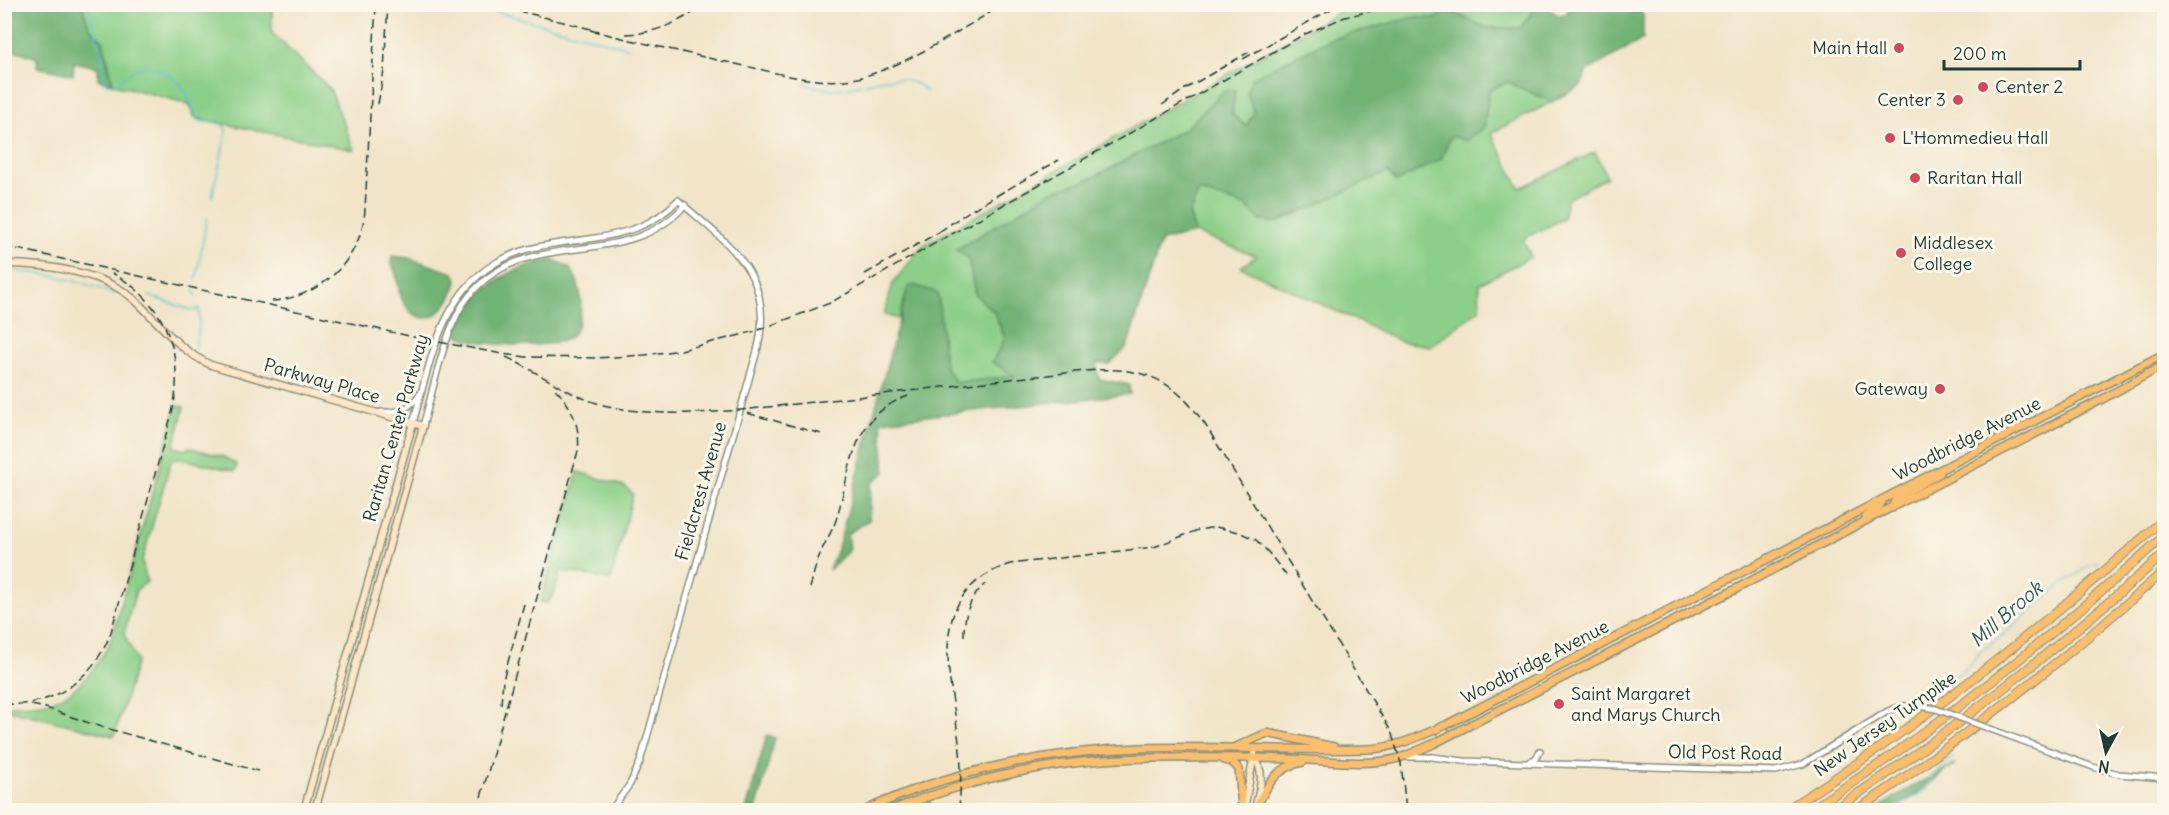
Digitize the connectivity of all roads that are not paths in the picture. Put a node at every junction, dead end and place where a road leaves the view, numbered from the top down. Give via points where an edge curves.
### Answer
1 (678, 200) joint
2 (685, 206) junction
3 (4, 264) edge
4 (2162, 355) edge
5 (2164, 365) edge
6 (424, 386) junction
7 (373, 411) junction
8 (413, 423) junction
9 (423, 426) junction
10 (1954, 463) junction
11 (1884, 498) junction
12 (1892, 508) junction
13 (2164, 519) edge
14 (1857, 525) junction
15 (2164, 536) edge
16 (2164, 554) edge
17 (2164, 571) edge
18 (1522, 686) junction
19 (1539, 690) junction
20 (1259, 736) junction
21 (1227, 749) junction
22 (1255, 750) junction
23 (1348, 750) junction
24 (1540, 751) dead end
25 (1255, 758) junction
26 (1400, 758) junction
27 (1222, 760) junction
28 (1311, 761) junction
29 (1524, 763) junction
30 (2164, 778) edge
31 (304, 810) edge
32 (315, 810) edge
33 (611, 810) edge
34 (866, 810) edge
35 (894, 810) edge
36 (938, 810) edge
37 (1243, 810) edge
38 (1255, 810) edge
39 (1786, 810) edge
40 (1810, 810) edge
41 (1833, 810) edge
42 (1857, 810) edge

1 - 2 street, Fieldcrest Avenue
1 - 6 street, Raritan Center Parkway via 658,217 630,231 527,249 488,267 449,310
2 - 9 street, Raritan Center Parkway via 663,225 639,238 533,255 485,280 454,321
2 - 33 street, Fieldcrest Avenue via 749,269 760,297 762,329 640,762
3 - 7 main road, Parkway Place via 47,267 109,283 135,300 188,353 211,365
4 - 10 main road, Woodbridge Avenue
5 - 12 main road, Woodbridge Avenue
6 - 7 street via 406,409
6 - 8 street, Raritan Center Parkway
7 - 8 main road, Parkway Place
8 - 9 main road, Parkway Place
8 - 31 main road, Raritan Center Parkway
9 - 32 main road, Raritan Center Parkway
10 - 11 main road, Woodbridge Avenue
10 - 12 main road via 1896,498
11 - 14 main road
11 - 18 main road, Woodbridge Avenue
12 - 14 main road, Woodbridge Avenue
13 - 39 highway, New Jersey Turnpike via 1969,684
14 - 19 main road, Woodbridge Avenue
15 - 40 highway, New Jersey Turnpike via 1977,694
16 - 41 highway via 1984,704
17 - 42 highway via 2024,690
18 - 19 main road
18 - 23 main road, Woodbridge Avenue via 1407,742
19 - 26 main road, Woodbridge Avenue
20 - 21 main road
20 - 22 main road
20 - 23 main road via 1267,733
21 - 22 main road, Woodbridge Avenue
21 - 34 main road, Woodbridge Avenue via 1140,748 1023,761 920,789
22 - 23 main road, Woodbridge Avenue
22 - 25 main road
24 - 29 street via 1534,760
25 - 27 main road, Woodbridge Avenue
25 - 28 main road, Woodbridge Avenue
25 - 37 main road
25 - 38 main road via 1261,775
26 - 28 main road, Woodbridge Avenue
26 - 29 street, Old Post Road
27 - 35 main road, Woodbridge Avenue via 1141,758 1049,766 967,784
27 - 37 main road via 1239,769
28 - 38 main road via 1276,774
29 - 30 street, Old Post Road, bridge via 1788,769 1803,764 1888,711 1920,706 2093,767
35 - 36 main road via 926,806

